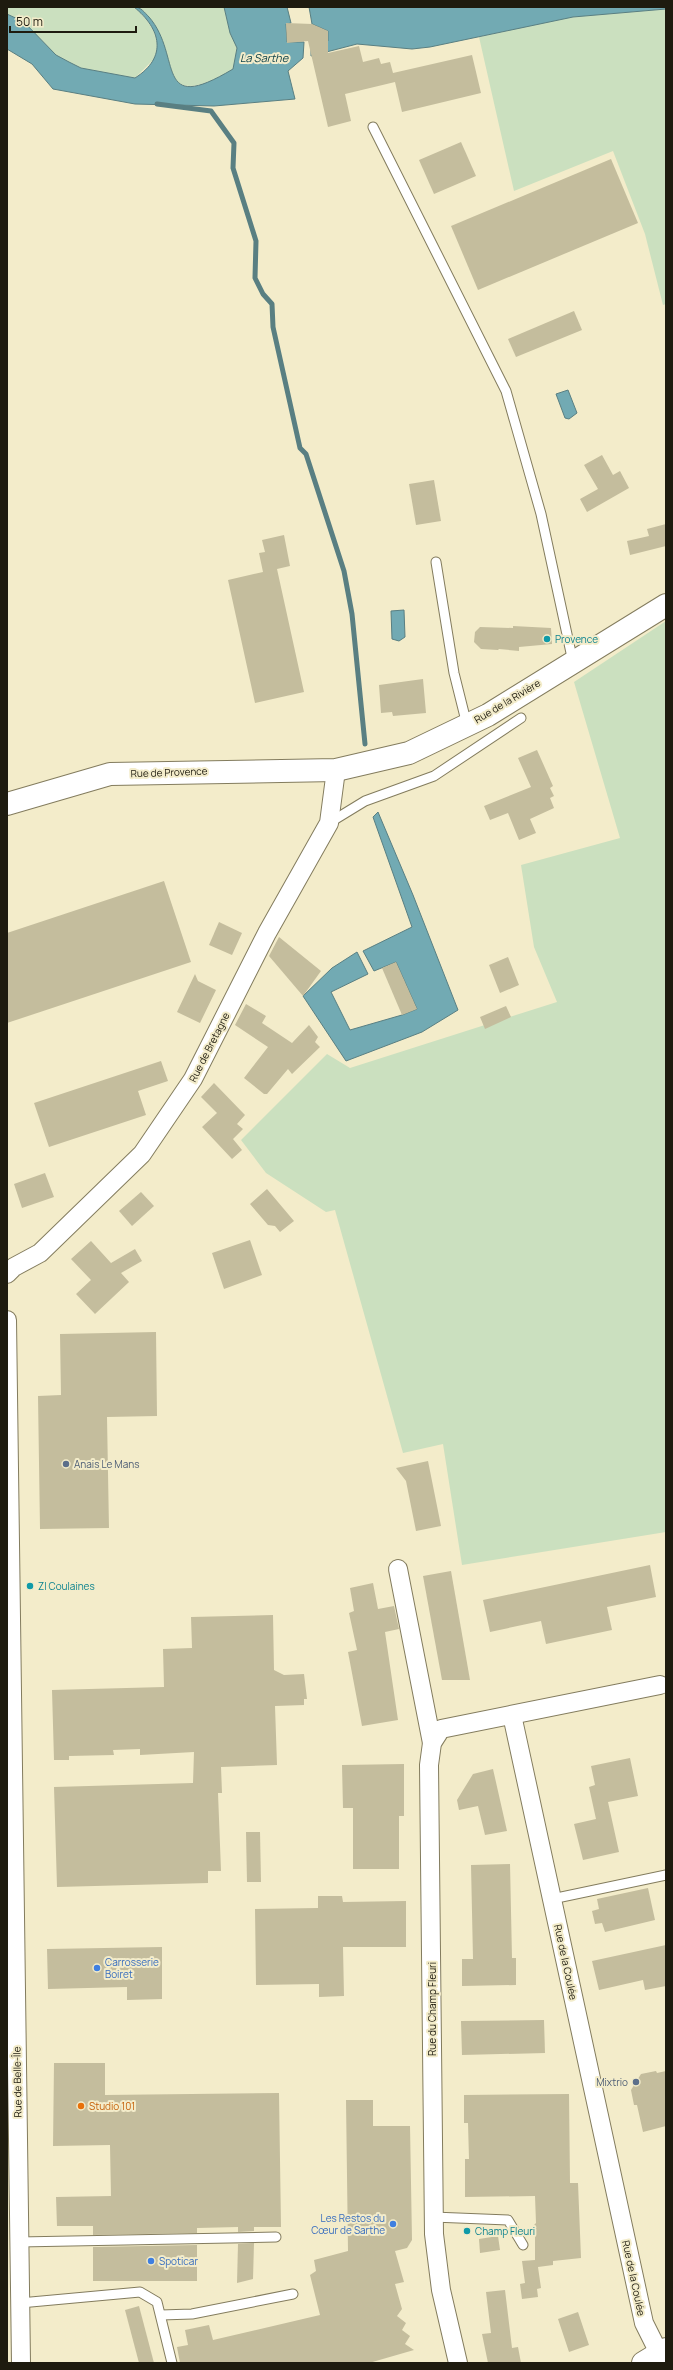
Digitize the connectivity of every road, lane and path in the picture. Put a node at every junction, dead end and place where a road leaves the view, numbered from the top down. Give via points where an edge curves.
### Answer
1 (373, 127) dead end
2 (436, 562) dead end
3 (666, 605) edge
4 (573, 662) junction
5 (521, 718) dead end
6 (467, 725) junction
7 (336, 770) junction
8 (7, 804) edge
9 (329, 823) junction
10 (7, 1274) edge
11 (7, 1320) edge
12 (398, 1569) dead end
13 (660, 1685) dead end
14 (512, 1715) junction
15 (432, 1743) junction
16 (666, 1875) edge
17 (552, 1899) junction
18 (13, 2177) edge
19 (433, 2217) junction
20 (276, 2237) dead end
21 (19, 2242) junction
22 (523, 2246) dead end
23 (293, 2294) dead end
24 (20, 2303) junction
25 (160, 2315) junction
26 (656, 2355) edge
27 (21, 2363) edge
28 (172, 2363) edge
29 (458, 2363) edge

1 - 4 lane via 506,391 541,514
2 - 6 lane via 454,673
3 - 4 street, Rue de la Rivière
4 - 6 street, Rue de la Rivière via 488,715
5 - 9 lane via 434,776 365,801
6 - 7 street, Rue de la Rivière via 409,753
7 - 8 street, Rue de Provence via 110,774 82,780
7 - 9 street, Rue de Bretagne
9 - 10 street, Rue de Bretagne via 267,933 193,1079 142,1154 40,1253
11 - 18 street, Rue de Belle-Île
12 - 15 street
13 - 14 street
14 - 15 street via 441,1729
14 - 17 street, Rue de la Coulée
15 - 19 street, Rue du Champ Fleuri via 429,1765
16 - 17 lane
17 - 26 street, Rue de la Coulée via 644,2323
18 - 21 street, Rue de Belle-Île
19 - 22 lane via 508,2220
19 - 29 street, Rue du Champ Fleuri via 441,2290
20 - 21 lane
21 - 24 street, Rue de Belle-Île
23 - 25 lane via 192,2314
24 - 25 lane via 140,2292 157,2302
24 - 27 street, Rue de Belle-Île
25 - 28 lane

